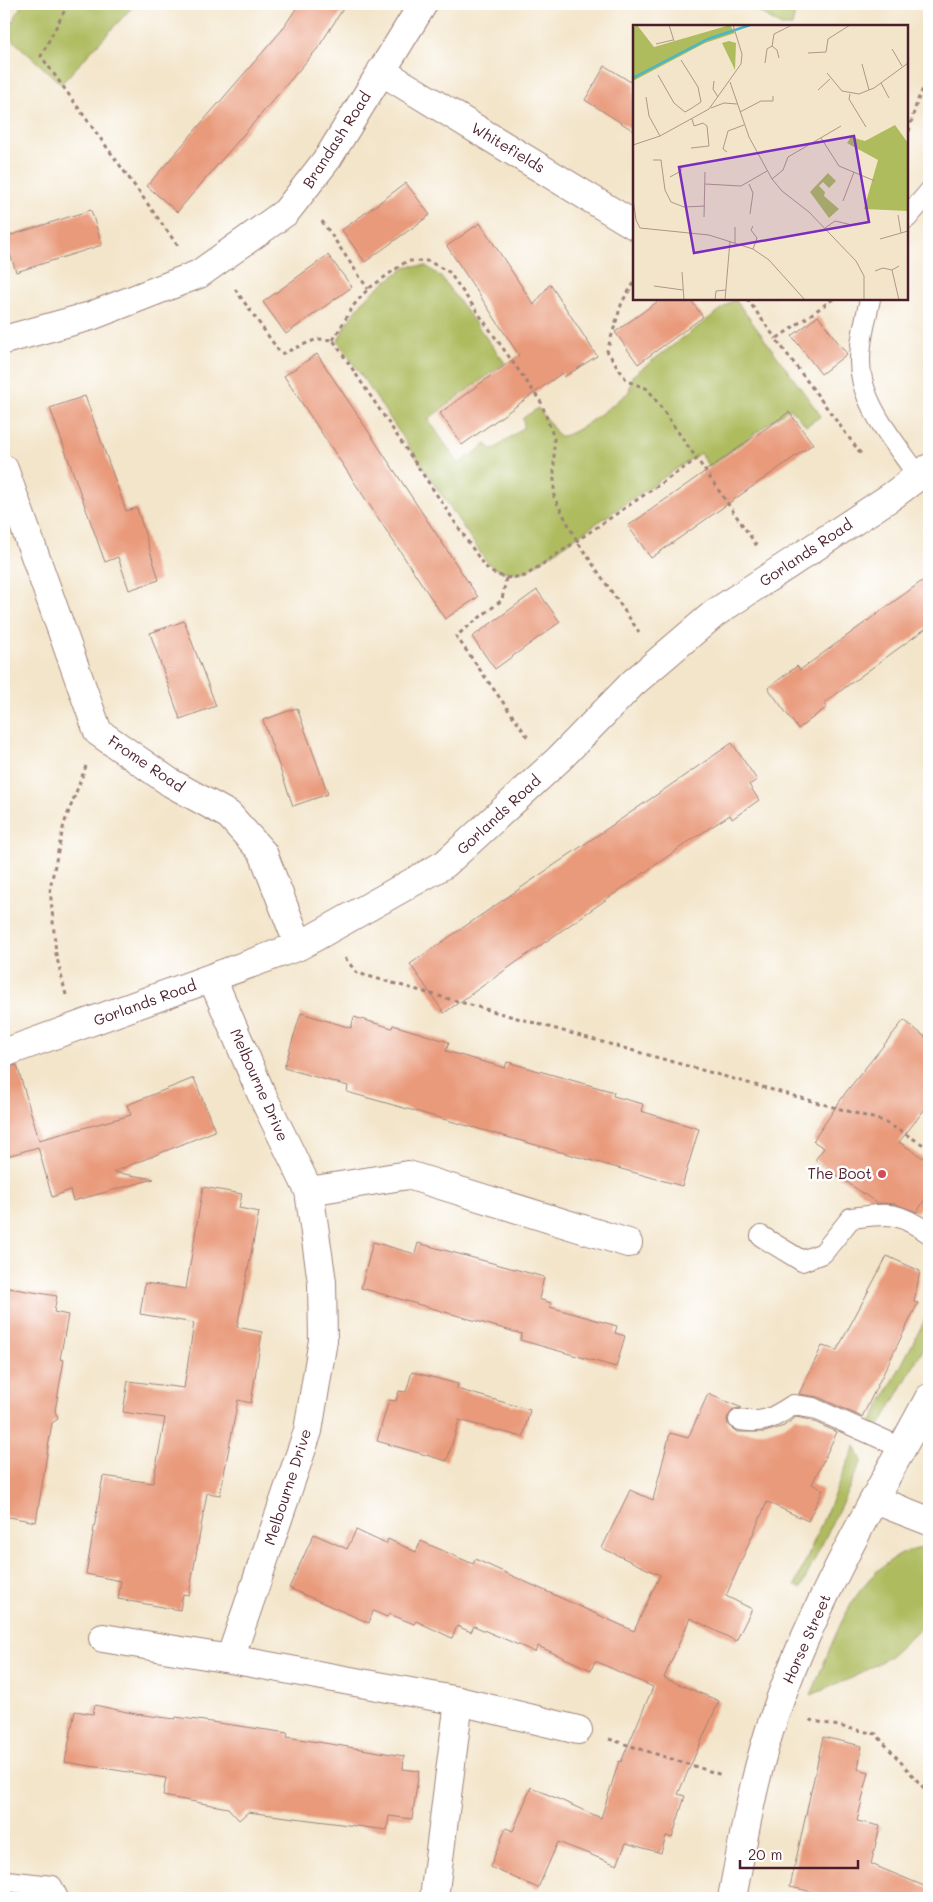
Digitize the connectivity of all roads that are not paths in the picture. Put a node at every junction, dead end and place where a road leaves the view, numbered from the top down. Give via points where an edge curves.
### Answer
1 (423, 4) edge
2 (381, 71) junction
3 (929, 192) edge
4 (908, 217) edge
5 (633, 224) edge
6 (870, 300) edge
7 (4, 340) edge
8 (4, 469) edge
9 (923, 472) edge
10 (299, 946) junction
11 (212, 978) junction
12 (4, 1053) edge
13 (309, 1191) junction
14 (929, 1233) edge
15 (761, 1236) dead end
16 (628, 1243) dead end
17 (929, 1398) edge
18 (739, 1420) dead end
19 (902, 1448) junction
20 (874, 1500) junction
21 (929, 1521) edge
22 (103, 1638) dead end
23 (230, 1659) junction
24 (458, 1700) junction
25 (578, 1730) road end
26 (7, 1881) dead end
27 (58, 1898) edge
28 (434, 1898) edge
29 (732, 1898) edge

1 - 2 street, Brandash Road
2 - 5 street, Whitefields
2 - 7 street, Brandash Road via 328,158 286,212 208,268 91,316
3 - 4 lane
6 - 9 lane via 860,362 861,378 877,414
8 - 10 street, Frome Road via 98,732 171,782 229,815 263,854
9 - 10 street, Gorlands Road via 715,613 633,683 550,768 445,864
10 - 11 street, Gorlands Road
11 - 12 street, Gorlands Road
11 - 13 street, Melbourne Drive via 261,1093
13 - 16 street via 408,1175
13 - 23 street, Melbourne Drive via 322,1282 323,1340 308,1431
14 - 15 lane via 905,1217 889,1213 851,1218 823,1253 802,1260
17 - 19 street, Horse Street
18 - 19 lane via 757,1422 774,1418 793,1405 813,1408
19 - 20 street, Horse Street
20 - 21 street
20 - 29 street, Horse Street via 817,1614 775,1713 754,1784
22 - 23 street
23 - 24 street
24 - 25 street
24 - 28 street
26 - 27 lane via 52,1886

